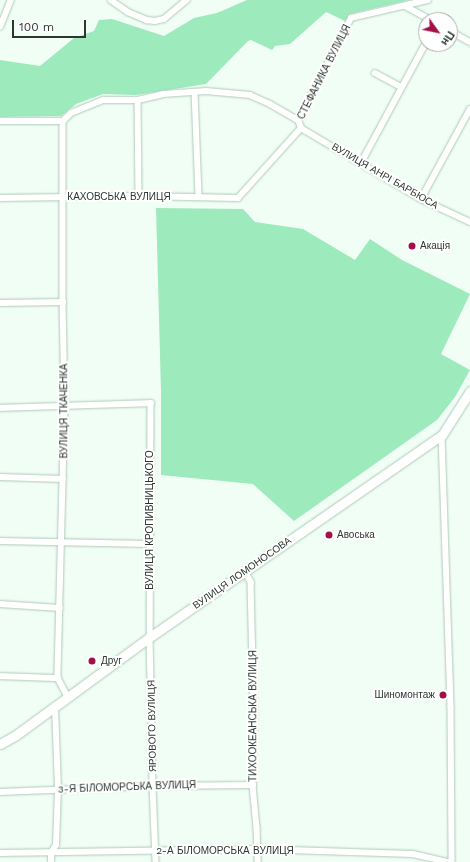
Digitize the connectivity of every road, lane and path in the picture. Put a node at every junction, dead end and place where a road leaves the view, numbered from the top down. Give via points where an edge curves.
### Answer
1 (12, 0) edge
2 (111, 0) edge
3 (187, 0) edge
4 (428, 0) edge
5 (405, 6) junction
6 (418, 13) edge
7 (0, 27) edge
8 (458, 35) edge
9 (470, 42) edge
10 (421, 52) edge
11 (375, 73) dead end
12 (401, 87) junction
13 (195, 92) junction
14 (138, 100) junction
15 (470, 109) edge
16 (298, 120) junction
17 (0, 121) edge
18 (63, 121) junction
19 (300, 128) junction
20 (361, 163) junction
21 (139, 196) junction
22 (63, 197) junction
23 (199, 197) junction
24 (0, 198) edge
25 (238, 198) joint
26 (421, 199) junction
27 (470, 222) edge
28 (0, 302) edge
29 (63, 302) junction
30 (470, 391) edge
31 (65, 405) junction
32 (0, 408) edge
33 (442, 435) junction
34 (0, 478) edge
35 (63, 479) junction
36 (0, 541) edge
37 (62, 543) junction
38 (150, 544) junction
39 (245, 571) junction
40 (0, 604) edge
41 (60, 608) junction
42 (150, 637) junction
43 (0, 676) edge
44 (58, 678) junction
45 (68, 697) junction
46 (55, 706) junction
47 (0, 744) edge
48 (253, 784) junction
49 (153, 786) junction
50 (58, 789) junction
51 (0, 792) edge
52 (258, 849) junction
53 (156, 851) junction
54 (0, 853) edge
55 (51, 853) junction
56 (51, 862) edge
57 (156, 862) edge
58 (258, 862) edge
59 (451, 862) edge

1 - 7 street
2 - 3 street via 128,12 155,21 164,19
4 - 5 street
5 - 6 street
5 - 16 street, СТЕФАНИКА ВУЛИЦЯ via 351,18
8 - 9 street
10 - 12 street
11 - 12 street
12 - 20 street
13 - 14 street via 163,94
13 - 16 street via 250,95
13 - 23 street
14 - 18 street via 103,100 71,113
14 - 21 street
15 - 26 street
16 - 19 street, СТЕФАНИКА ВУЛИЦЯ
17 - 18 street
18 - 22 street, ВУЛИЦЯ ТКАЧЕНКА
19 - 20 street, ВУЛИЦЯ АНРІ БАРБЮСА
19 - 25 street, СТЕФАНИКА ВУЛИЦЯ
20 - 26 street, ВУЛИЦЯ АНРІ БАРБЮСА
21 - 22 street, КАХОВСЬКА ВУЛИЦЯ
21 - 23 street, КАХОВСЬКА ВУЛИЦЯ
22 - 24 street, КАХОВСЬКА ВУЛИЦЯ
22 - 29 street, ВУЛИЦЯ ТКАЧЕНКА
23 - 25 street, КАХОВСЬКА ВУЛИЦЯ
26 - 27 street, ВУЛИЦЯ АНРІ БАРБЮСА
28 - 29 street
29 - 31 street, ВУЛИЦЯ ТКАЧЕНКА
30 - 33 main road, ВУЛИЦЯ ЛОМОНОСОВА
31 - 32 street
31 - 35 street, ВУЛИЦЯ ТКАЧЕНКА
31 - 38 street, ВУЛИЦЯ КРОПИВНИЦЬКОГО via 151,403
33 - 39 main road, ВУЛИЦЯ ЛОМОНОСОВА
33 - 59 street via 452,707
34 - 35 street
35 - 37 street, ВУЛИЦЯ ТКАЧЕНКА
36 - 37 street
37 - 38 street
37 - 41 street, ВУЛИЦЯ ТКАЧЕНКА
38 - 42 street, ВУЛИЦЯ КРОПИВНИЦЬКОГО
39 - 42 main road, ВУЛИЦЯ ЛОМОНОСОВА
39 - 48 street, ТИХООКЕАНСЬКА ВУЛИЦЯ via 251,582
40 - 41 street
41 - 44 street, ВУЛИЦЯ ТКАЧЕНКА
42 - 45 main road, ВУЛИЦЯ ЛОМОНОСОВА
42 - 49 street, ЯРОВОГО ВУЛИЦЯ
43 - 44 street
44 - 45 street, ВУЛИЦЯ ТКАЧЕНКА
45 - 46 main road, ВУЛИЦЯ ЛОМОНОСОВА
46 - 47 main road, ВУЛИЦЯ ЛОМОНОСОВА
46 - 50 street
48 - 49 street, 3-Я БІЛОМОРСЬКА ВУЛИЦЯ
48 - 52 street, ТИХООКЕАНСЬКА ВУЛИЦЯ
49 - 50 street, 3-Я БІЛОМОРСЬКА ВУЛИЦЯ
49 - 53 street, ЯРОВОГО ВУЛИЦЯ
50 - 51 street, 3-Я БІЛОМОРСЬКА ВУЛИЦЯ
50 - 55 street via 56,845
52 - 53 street, 2-А БІЛОМОРСЬКА ВУЛИЦЯ
52 - 58 street, ТИХООКЕАНСЬКА ВУЛИЦЯ
52 - 59 street, 2-А БІЛОМОРСЬКА ВУЛИЦЯ via 413,854
53 - 55 street, 2-А БІЛОМОРСЬКА ВУЛИЦЯ
53 - 57 street, ЯРОВОГО ВУЛИЦЯ
54 - 55 street, 2-А БІЛОМОРСЬКА ВУЛИЦЯ
55 - 56 street

